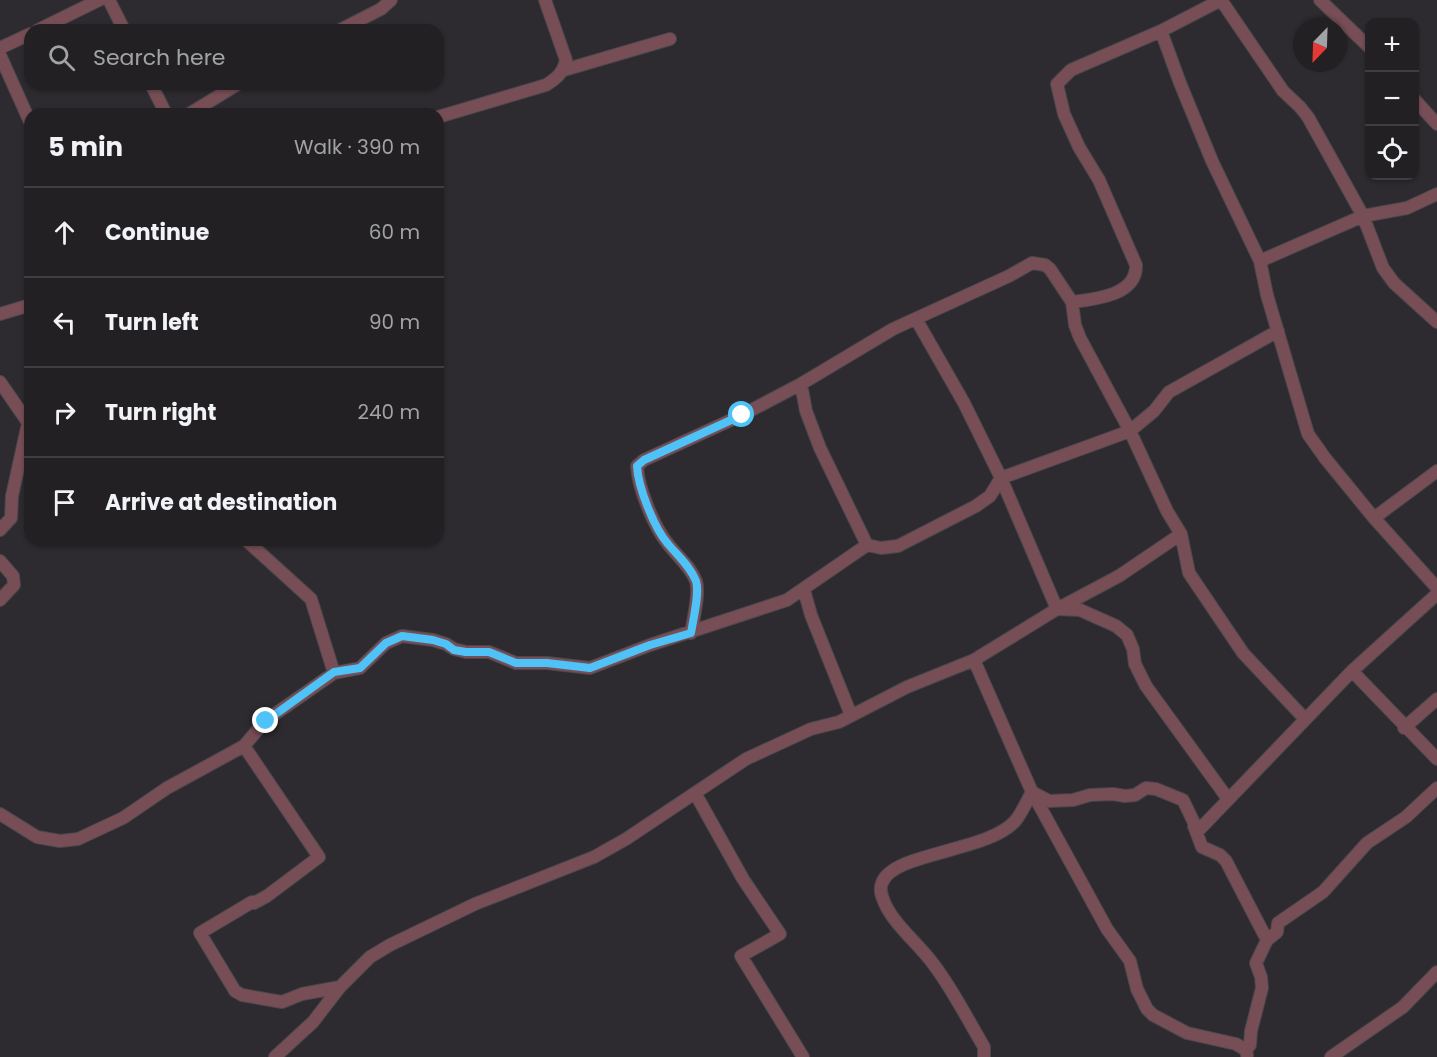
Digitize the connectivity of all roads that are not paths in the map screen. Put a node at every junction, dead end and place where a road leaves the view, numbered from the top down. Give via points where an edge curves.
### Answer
1 (99, 0) edge
2 (109, 0) edge
3 (390, 0) edge
4 (546, 0) edge
5 (1221, 0) edge
6 (1320, 0) edge
7 (50, 24) edge
8 (121, 24) edge
9 (352, 24) edge
10 (1161, 31) junction
11 (24, 37) edge
12 (670, 39) dead end
13 (1365, 43) edge
14 (0, 48) edge
15 (0, 56) edge
16 (564, 70) junction
17 (154, 90) edge
18 (228, 90) edge
19 (1419, 104) edge
20 (163, 108) edge
21 (199, 108) edge
22 (24, 109) edge
23 (444, 115) edge
24 (1437, 124) edge
25 (1437, 194) edge
26 (1363, 216) junction
27 (1260, 261) junction
28 (1072, 302) junction
29 (24, 307) edge
30 (0, 314) edge
31 (916, 319) junction
32 (1437, 322) edge
33 (1278, 331) junction
34 (0, 382) edge
35 (801, 384) junction
36 (24, 412) edge
37 (1130, 430) junction
38 (24, 441) edge
39 (1437, 471) edge
40 (1001, 478) junction
41 (12, 496) junction
42 (0, 501) edge
43 (1374, 518) junction
44 (0, 530) edge
45 (1181, 534) junction
46 (867, 545) junction
47 (253, 546) edge
48 (0, 561) edge
49 (1437, 588) edge
50 (804, 590) junction
51 (1437, 594) edge
52 (0, 600) edge
53 (1057, 609) junction
54 (691, 633) junction
55 (974, 660) junction
56 (1352, 671) junction
57 (334, 672) junction
58 (1437, 699) edge
59 (851, 715) junction
60 (1305, 719) junction
61 (1404, 728) junction
62 (244, 746) junction
63 (1437, 759) edge
64 (1437, 788) edge
65 (1032, 792) junction
66 (695, 793) junction
67 (1228, 799) junction
68 (1183, 800) junction
69 (0, 814) edge
70 (1267, 940) junction
71 (1437, 972) edge
72 (340, 987) junction
73 (984, 1052) edge
74 (1246, 1053) edge
75 (275, 1057) edge
76 (803, 1057) edge
77 (994, 1057) edge
78 (1331, 1057) edge

1 - 7 street
2 - 8 street
3 - 9 street
4 - 16 street via 566,60
5 - 10 street
5 - 26 street via 1283,91 1308,117
6 - 13 street
10 - 27 street via 1212,161
10 - 28 street via 1071,69 1057,84 1079,147 1099,180 1136,265 1133,280 1121,290
11 - 14 street
12 - 16 street
15 - 22 street
16 - 23 street via 546,85
17 - 20 street
18 - 21 street
19 - 24 street
25 - 26 street via 1407,208
26 - 27 street
26 - 32 street via 1388,276
27 - 33 street
28 - 31 street via 1050,269 1032,263
28 - 37 street via 1080,338
29 - 30 street
31 - 35 street
31 - 40 street
33 - 37 street via 1169,392 1154,411
33 - 43 street via 1308,434
34 - 36 street
35 - 46 street via 820,448
35 - 54 street via 637,466 654,519 697,583
37 - 40 street
37 - 45 street
38 - 41 street
39 - 43 street
40 - 46 street via 990,496 976,506 898,546
40 - 53 street
41 - 42 street
41 - 44 street via 10,518
43 - 49 street
45 - 53 street via 1119,576
45 - 60 street via 1189,573 1203,595 1244,653
46 - 50 street
47 - 57 street via 311,599
48 - 52 street via 13,576 14,585
50 - 54 street via 779,603
50 - 59 street
51 - 56 street
53 - 55 street
53 - 67 street via 1080,610 1127,635 1146,686
54 - 57 street via 590,668 516,663 489,652 454,650 433,640 402,636 386,643 360,668
55 - 59 street
55 - 65 street
56 - 60 street
56 - 61 street
57 - 62 street via 266,721
58 - 61 street
59 - 66 street via 746,759
60 - 67 street
61 - 63 street
62 - 69 street via 167,788 123,818 78,839 37,837
62 - 72 street via 319,856 267,896 200,933 235,991 242,995 282,1002
64 - 70 street via 1407,817 1367,843 1323,892 1278,923 1277,932
65 - 68 street via 1050,801 1090,795 1135,795 1146,788
65 - 73 street via 1016,821 1005,828 976,844 905,864 884,877 881,884 886,906 933,963
65 - 74 street via 1107,929 1130,961 1147,1009 1187,1033 1236,1044
66 - 72 street via 594,857 475,904 390,945 370,957
66 - 76 street via 743,879 780,934 741,956
67 - 68 street via 1198,831
68 - 70 street via 1202,847 1226,861
70 - 74 street via 1256,963 1262,988
71 - 78 street via 1403,1006
72 - 75 street via 313,1022
73 - 77 street

